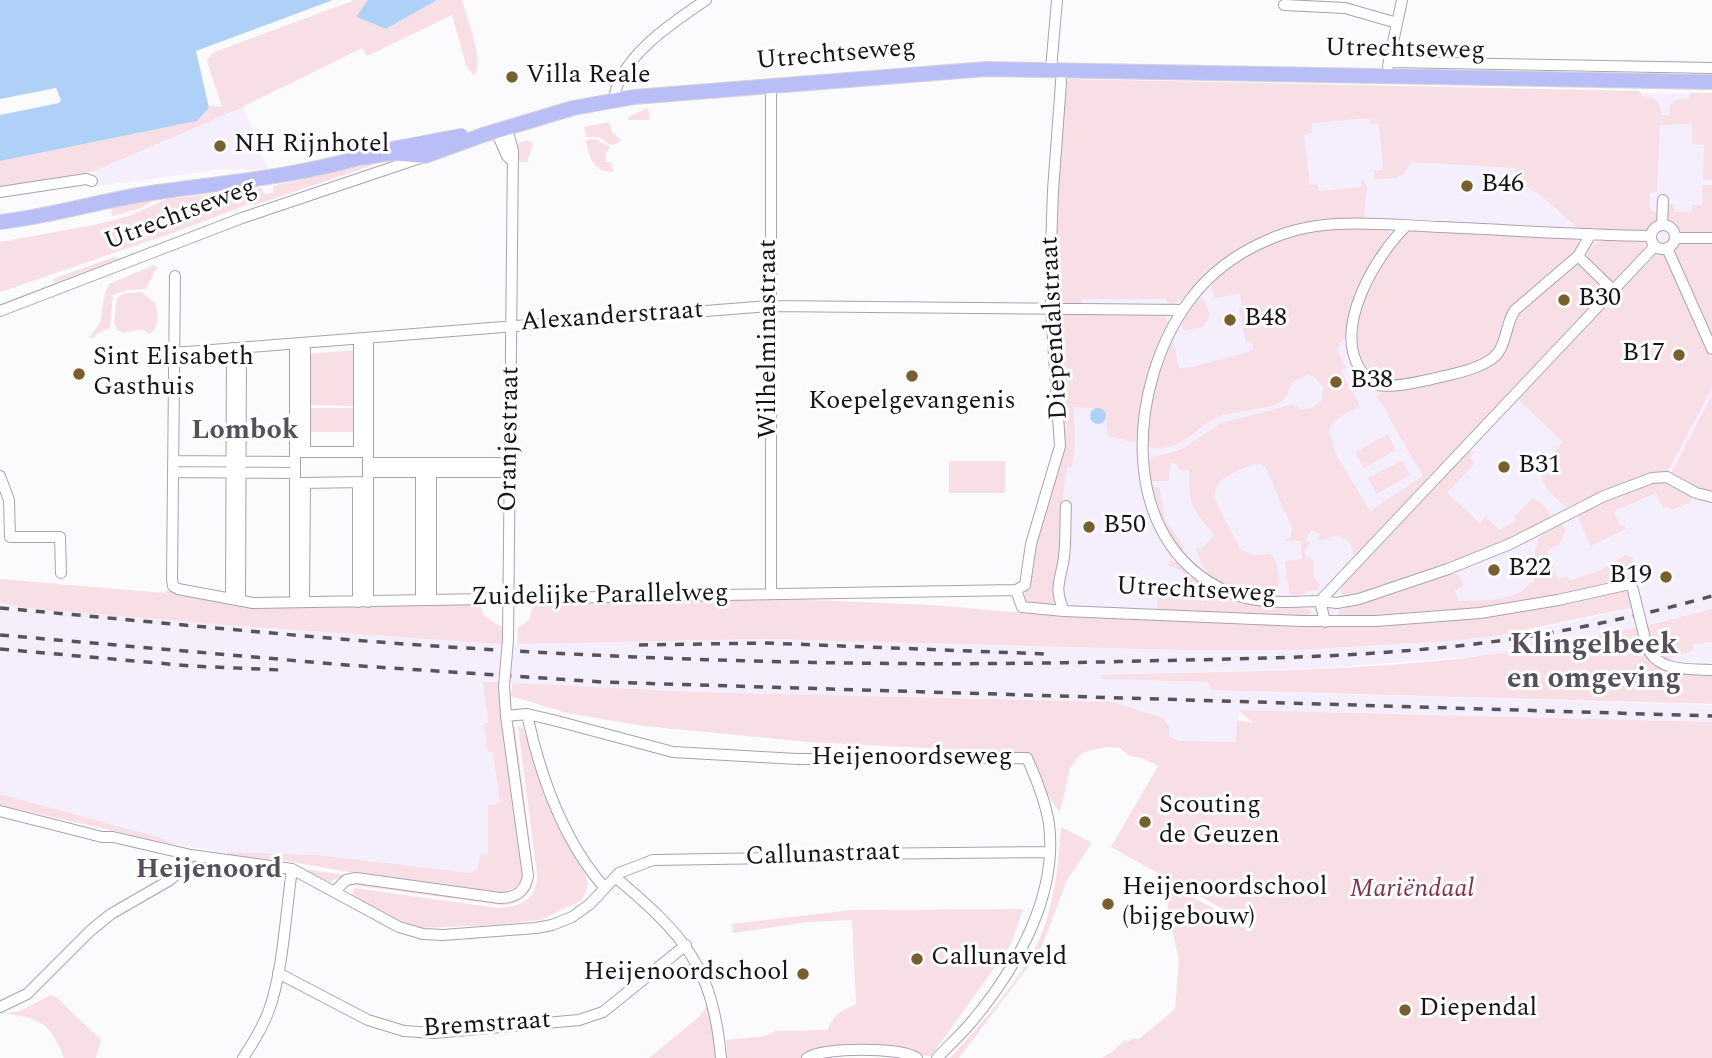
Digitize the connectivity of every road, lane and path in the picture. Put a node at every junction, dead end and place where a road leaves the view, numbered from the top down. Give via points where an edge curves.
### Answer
1 (706, 0) edge
2 (1058, 0) edge
3 (1402, 0) edge
4 (1284, 5) dead end
5 (1397, 23) junction
6 (1712, 68) edge
7 (1057, 69) junction
8 (1387, 69) junction
9 (1712, 82) edge
10 (771, 86) junction
11 (614, 100) junction
12 (498, 131) junction
13 (425, 156) junction
14 (360, 158) junction
15 (92, 181) dead end
16 (0, 192) edge
17 (1663, 200) dead end
18 (0, 221) edge
19 (1662, 225) junction
20 (1406, 226) junction
21 (1591, 234) junction
22 (1675, 238) junction
23 (1712, 238) edge
24 (1658, 243) junction
25 (1578, 256) junction
26 (174, 276) dead end
27 (1614, 292) junction
28 (769, 306) junction
29 (1051, 310) junction
30 (1183, 310) junction
31 (0, 311) edge
32 (512, 325) junction
33 (364, 338) junction
34 (300, 343) junction
35 (237, 348) junction
36 (1712, 349) edge
37 (174, 353) junction
38 (173, 466) junction
39 (236, 467) junction
40 (299, 467) junction
41 (365, 467) junction
42 (426, 467) junction
43 (511, 468) junction
44 (0, 476) edge
45 (1712, 497) edge
46 (1066, 506) dead end
47 (61, 573) dead end
48 (1021, 586) junction
49 (771, 593) junction
50 (509, 598) junction
51 (236, 600) junction
52 (426, 600) junction
53 (1320, 601) junction
54 (300, 602) junction
55 (363, 602) junction
56 (1064, 611) junction
57 (1325, 622) junction
58 (1709, 670) edge
59 (527, 715) junction
60 (506, 716) junction
61 (0, 811) edge
62 (1049, 852) junction
63 (191, 855) junction
64 (292, 869) junction
65 (615, 877) junction
66 (604, 887) junction
67 (334, 892) junction
68 (686, 946) junction
69 (278, 973) junction
70 (0, 1007) edge
71 (243, 1058) edge
72 (721, 1058) edge
73 (807, 1058) edge
74 (917, 1058) edge
75 (937, 1058) edge

1 - 11 street via 633,60 617,82
2 - 7 street, Diependalstraat
3 - 5 street
4 - 5 street via 1345,8
5 - 8 street
6 - 8 street, Utrechtseweg
7 - 8 main road, Utrechtseweg
7 - 10 main road, Utrechtseweg via 986,69
7 - 29 street, Diependalstraat
8 - 9 main road, Utrechtseweg via 1440,75
10 - 11 main road, Utrechtseweg
10 - 28 street, Wilhelminastraat
11 - 12 main road, Utrechtseweg
12 - 13 main road, Utrechtseweg
12 - 14 main road via 411,144
12 - 32 street, Oranjestraat via 513,151
13 - 14 main road via 391,153
13 - 31 street, Utrechtseweg via 242,218
14 - 18 main road via 132,197 57,203
15 - 16 street
17 - 19 street
19 - 22 street via 1671,228
19 - 24 street via 1655,228
20 - 21 street, Utrechtseweg
20 - 25 street via 1368,278 1355,320 1351,352 1366,379 1377,385 1436,378 1493,358 1515,310
20 - 30 street, Utrechtseweg via 1322,225 1277,236 1214,274
21 - 24 street, Utrechtseweg
21 - 25 street
22 - 23 street
22 - 24 street via 1672,244
24 - 27 street
24 - 36 street
25 - 27 street
26 - 37 street
27 - 53 street
28 - 29 street, Alexanderstraat
28 - 32 street, Alexanderstraat
28 - 49 street, Wilhelminastraat
29 - 30 street, Alexanderstraat
29 - 48 street, Diependalstraat via 1060,446
30 - 53 street, Utrechtseweg via 1159,358 1144,415 1144,467 1155,520 1180,559 1225,591 1255,601
32 - 33 street, Alexanderstraat
32 - 43 street, Oranjestraat
33 - 34 street, Alexanderstraat
33 - 41 street
34 - 35 street, Alexanderstraat
34 - 40 street
35 - 37 street, Alexanderstraat
35 - 39 street
37 - 38 street
38 - 39 street
38 - 51 street, Zuidelijke Parallelweg via 173,586
39 - 40 street
39 - 51 street
40 - 41 street
40 - 41 street
40 - 54 street
41 - 42 street
41 - 55 street
42 - 43 street
42 - 52 street
43 - 50 street, Oranjestraat
44 - 47 street via 9,500 10,537 60,537
45 - 53 street, Utrechtseweg via 1667,477 1652,478 1448,569 1359,599
46 - 56 street via 1064,559 1057,581
48 - 49 street, Zuidelijke Parallelweg
48 - 56 street, Utrechtseweg via 1022,607
49 - 50 street, Zuidelijke Parallelweg
50 - 52 street, Zuidelijke Parallelweg
50 - 60 street, Oranjestraat, bridge
51 - 54 street, Zuidelijke Parallelweg
52 - 55 street, Zuidelijke Parallelweg
53 - 57 street
54 - 55 street, Zuidelijke Parallelweg
56 - 57 street, Utrechtseweg
57 - 58 street, Utrechtseweg, bridge via 1480,613 1619,585 1632,588 1646,643 1658,663
59 - 60 street, Heijenoordseweg
59 - 62 street, Heijenoordseweg via 673,752 797,759 1027,758 1049,823
59 - 66 street via 545,781 580,855
60 - 67 street, Oranjestraat via 528,876 521,892 500,898 356,878 346,880
61 - 63 street
62 - 65 street, Callunastraat via 653,860
62 - 75 street, Heijenoordseweg via 1042,900 1013,964 974,1019
63 - 64 street
63 - 70 street via 170,880 111,914 27,994
64 - 67 street, Callunastraat
64 - 69 street
65 - 66 street, Callunastraat
65 - 68 street via 650,906
66 - 67 street, Callunastraat via 590,904 552,925 443,935 399,928
68 - 69 street, Bremstraat via 593,1017 434,1033 373,1023
68 - 72 street via 713,1003
69 - 71 street via 270,1008
73 - 74 street via 840,1051 883,1050

